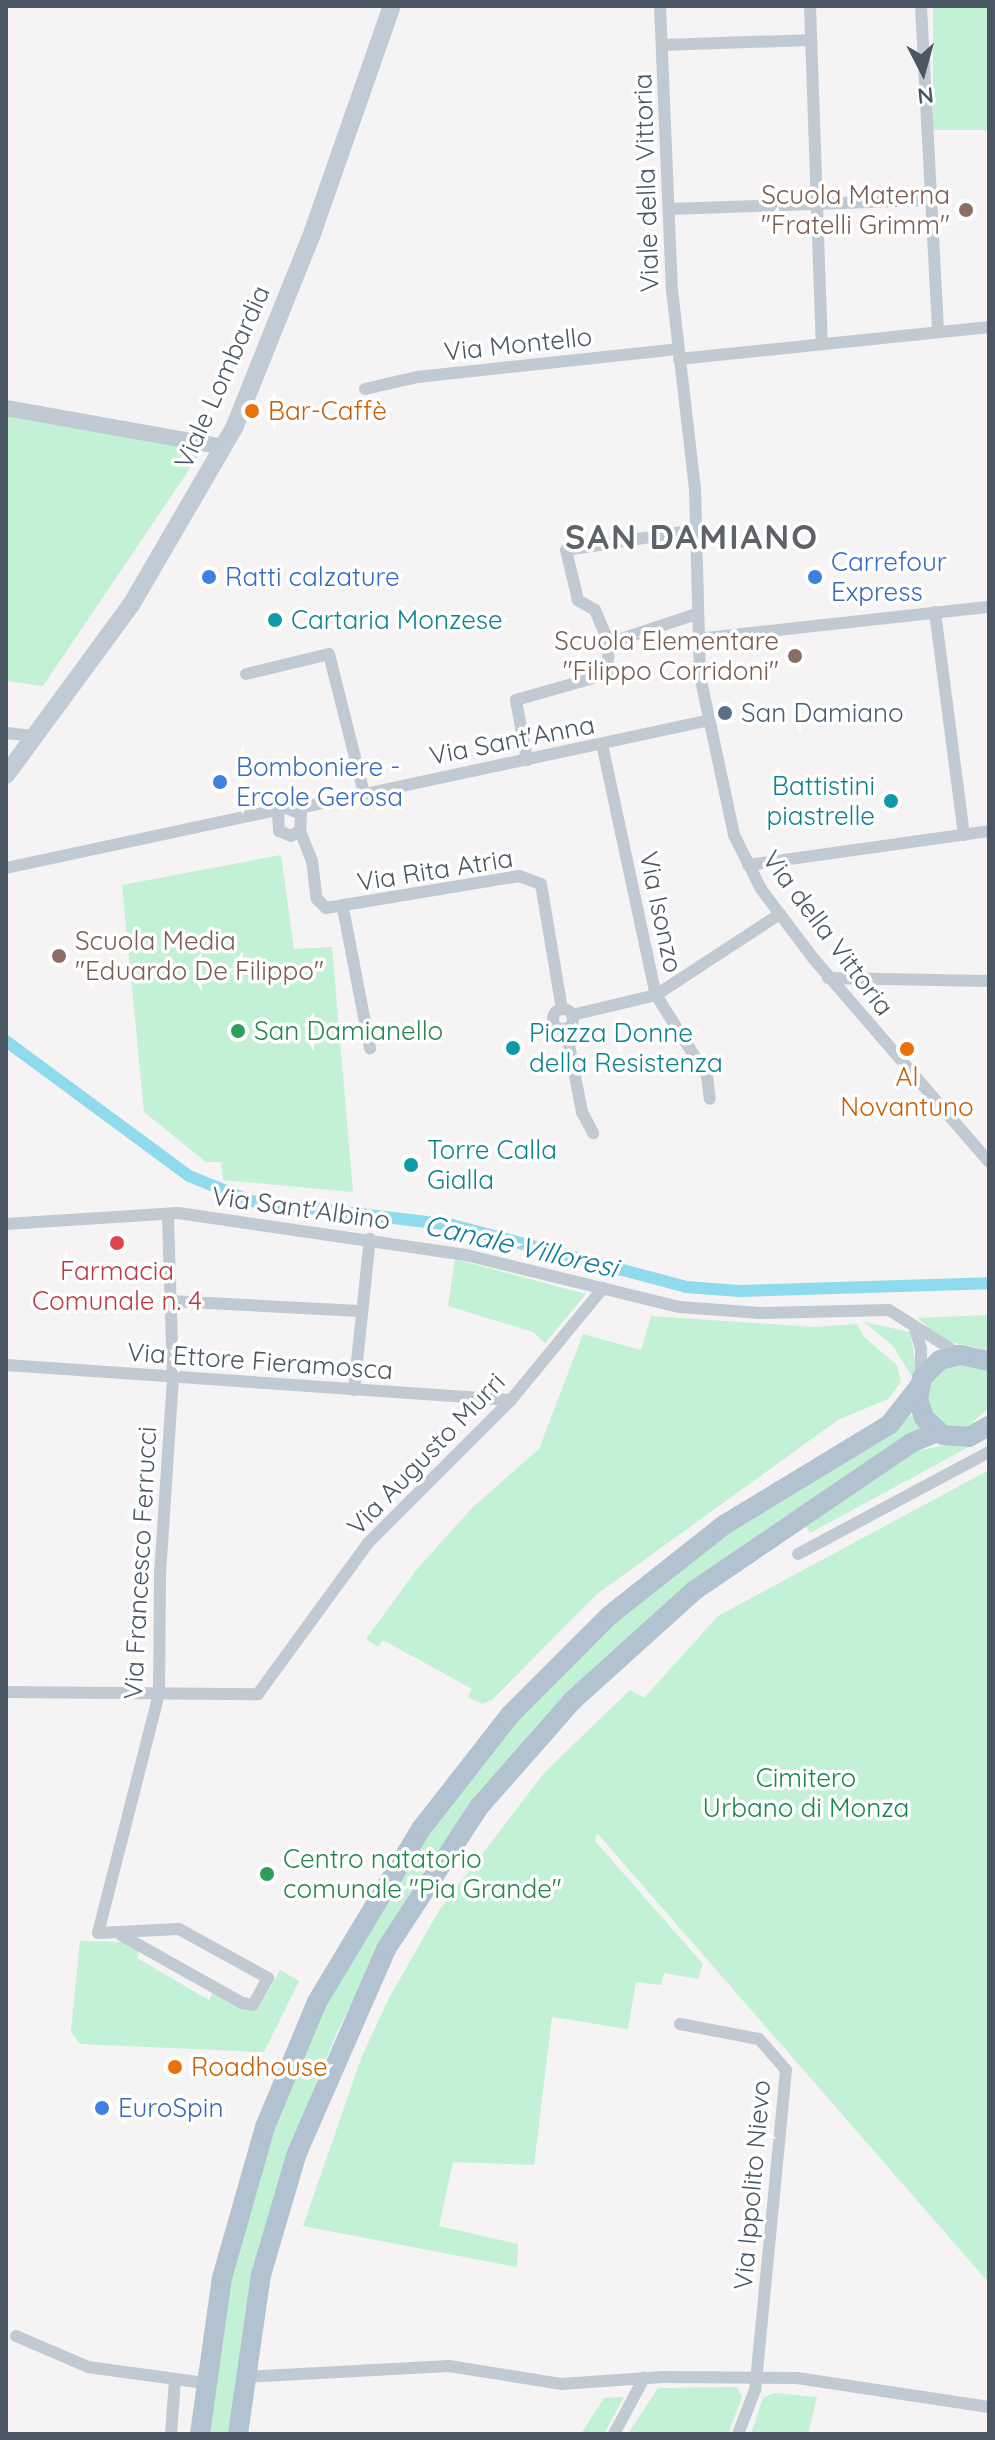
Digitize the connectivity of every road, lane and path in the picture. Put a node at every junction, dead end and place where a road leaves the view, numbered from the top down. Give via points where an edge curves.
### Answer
1 (392, 6) edge
2 (660, 6) edge
3 (810, 6) edge
4 (921, 6) edge
5 (809, 40) junction
6 (662, 45) junction
7 (933, 200) junction
8 (820, 204) junction
9 (669, 209) junction
10 (989, 327) edge
11 (938, 331) junction
12 (822, 342) junction
13 (678, 354) junction
14 (365, 389) dead end
15 (6, 408) edge
16 (224, 447) junction
17 (695, 530) junction
18 (989, 607) edge
19 (935, 612) junction
20 (696, 614) junction
21 (697, 639) junction
22 (609, 643) junction
23 (246, 674) dead end
24 (707, 721) junction
25 (6, 733) edge
26 (36, 736) junction
27 (602, 744) junction
28 (527, 760) junction
29 (6, 775) edge
30 (364, 793) junction
31 (325, 801) junction
32 (295, 809) junction
33 (278, 814) junction
34 (253, 819) junction
35 (276, 828) junction
36 (989, 831) edge
37 (300, 833) junction
38 (964, 835) junction
39 (748, 865) junction
40 (6, 868) edge
41 (343, 908) junction
42 (780, 914) junction
43 (828, 978) junction
44 (989, 981) edge
45 (656, 995) junction
46 (567, 1012) junction
47 (370, 1048) dead end
48 (710, 1099) dead end
49 (593, 1133) dead end
50 (989, 1162) edge
51 (168, 1214) junction
52 (6, 1224) edge
53 (370, 1239) junction
54 (603, 1288) junction
55 (169, 1301) junction
56 (360, 1311) junction
57 (913, 1327) junction
58 (966, 1356) junction
59 (989, 1361) edge
60 (6, 1365) edge
61 (173, 1377) junction
62 (919, 1386) junction
63 (354, 1390) junction
64 (511, 1400) junction
65 (989, 1426) edge
66 (937, 1432) junction
67 (989, 1452) edge
68 (798, 1554) dead end
69 (6, 1692) edge
70 (159, 1694) junction
71 (121, 1935) junction
72 (680, 2024) dead end
73 (16, 2336) dead end
74 (244, 2377) junction
75 (755, 2377) junction
76 (644, 2378) junction
77 (175, 2379) junction
78 (205, 2383) junction
79 (989, 2407) edge
80 (171, 2434) edge
81 (200, 2434) edge
82 (238, 2434) edge
83 (614, 2434) edge
84 (738, 2434) edge

1 - 16 main road, Viale Lombardia via 318,217
2 - 6 street, Viale della Vittoria
3 - 5 street
4 - 7 street
5 - 6 street
5 - 8 street
6 - 9 street, Viale della Vittoria
7 - 8 street
7 - 11 street
8 - 9 street
8 - 12 street
9 - 13 street, Viale della Vittoria
10 - 11 street, Via Montello
11 - 12 street, Via Montello
12 - 13 street, Via Montello
13 - 14 street, Via Montello via 417,377
13 - 17 street, Via della Vittoria via 692,432
15 - 16 street
16 - 26 main road, Viale Lombardia via 131,605
17 - 20 street, Via della Vittoria
17 - 22 street via 566,550 578,600 595,610
18 - 19 street
19 - 21 street
19 - 38 street
20 - 21 street, Via della Vittoria
20 - 22 street
21 - 24 street, Via della Vittoria
22 - 28 street via 607,674 516,700
23 - 30 street via 329,654
24 - 27 street, Via Sant'Anna
24 - 39 street, Via della Vittoria via 734,835
25 - 26 street
26 - 29 main road, Viale Lombardia
27 - 28 street, Via Sant'Anna
27 - 45 street, Via Isonzo
28 - 30 street, Via Sant'Anna
30 - 31 street, Via Sant'Anna
31 - 32 street, Via Sant'Anna
31 - 37 street
32 - 33 street, Via Sant'Anna
32 - 37 street
33 - 34 street, Via Sant'Anna
33 - 35 street
34 - 35 street
34 - 40 street, Via Sant'Anna
35 - 37 street
36 - 38 street
37 - 41 street, Via Rita Atria via 318,902
38 - 39 street
39 - 42 street, Via della Vittoria
41 - 46 street, Via Rita Atria via 531,878 546,894
41 - 47 street
42 - 43 street, Via della Vittoria
42 - 45 street
43 - 44 street
43 - 50 street, Via della Vittoria
45 - 46 street
45 - 48 street, Via Isonzo via 707,1076
46 - 49 street via 582,1112
51 - 52 street, Via Sant'Albino
51 - 53 street, Via Sant'Albino
51 - 55 street, Via Francesco Ferrucci
53 - 54 street, Via Sant'Albino via 466,1255
53 - 56 street
54 - 57 street, Via Sant'Albino via 717,1311 889,1310
54 - 64 street, Via Augusto Murri
55 - 56 street
55 - 61 street, Via Francesco Ferrucci
56 - 63 street
57 - 58 street, Via Sant'Albino
57 - 62 street via 922,1354
58 - 59 main road
58 - 62 main road via 936,1363
60 - 61 street, Via Ettore Fieramosca
61 - 63 street, Via Ettore Fieramosca
61 - 70 street, Via Francesco Ferrucci via 160,1574
62 - 66 main road via 921,1414
62 - 78 main road via 892,1423 724,1525 610,1615 510,1715 460,1774 344,1951 284,2077 222,2278
63 - 64 street, Via Ettore Fieramosca
64 - 70 street, Via Augusto Murri via 384,1524 258,1694
65 - 66 main road via 964,1438
66 - 74 main road via 911,1443 695,1590 582,1690 479,1807 386,1949 310,2118 277,2211
67 - 68 street
69 - 70 street
70 - 71 street, Via Francesco Ferrucci via 98,1933
71 - 71 street, Via Francesco Ferrucci via 242,2003 253,2005 268,1978 179,1929
72 - 75 street, Via Ippolito Nievo via 759,2039 786,2070
73 - 77 street via 88,2367
74 - 76 street via 449,2366 561,2384
74 - 82 main road
75 - 76 street
75 - 79 street
75 - 84 street, Via Ippolito Nievo
76 - 83 street
77 - 78 street
77 - 80 street
78 - 81 main road

